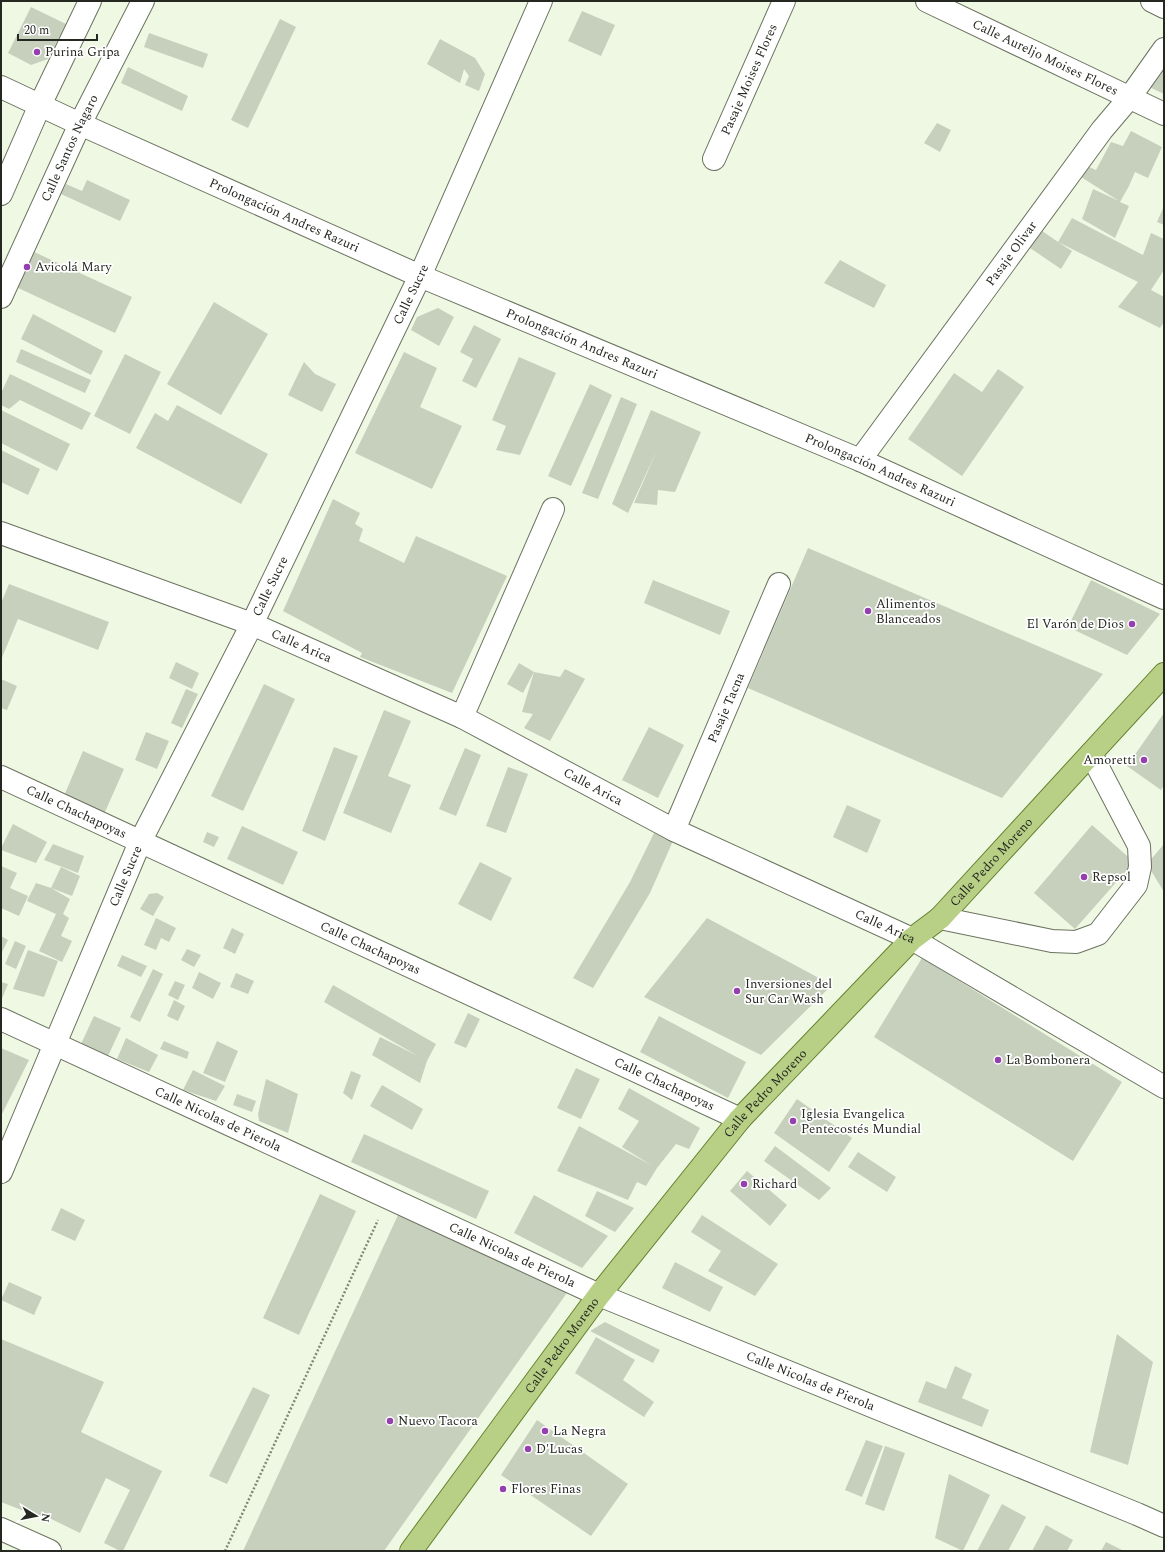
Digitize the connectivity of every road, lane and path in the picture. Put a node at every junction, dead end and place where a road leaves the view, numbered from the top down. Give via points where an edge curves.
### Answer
1 (90, 1) edge
2 (143, 1) edge
3 (541, 1) edge
4 (784, 1) edge
5 (927, 1) edge
6 (1152, 1) edge
7 (1164, 7) edge
8 (1164, 49) edge
9 (1, 87) edge
10 (1130, 97) junction
11 (40, 105) junction
12 (1164, 114) edge
13 (80, 124) junction
14 (714, 159) dead end
15 (1, 194) edge
16 (420, 276) junction
17 (1, 297) edge
18 (860, 460) junction
19 (553, 508) dead end
20 (1, 533) edge
21 (778, 584) dead end
22 (1164, 598) edge
23 (252, 624) junction
24 (1163, 676) edge
25 (462, 717) junction
26 (1091, 754) junction
27 (1, 778) edge
28 (674, 830) junction
29 (140, 842) junction
30 (940, 918) junction
31 (912, 939) junction
32 (1, 1020) edge
33 (55, 1045) junction
34 (1164, 1087) edge
35 (740, 1119) junction
36 (1, 1172) edge
37 (388, 1198) junction
38 (599, 1295) junction
39 (1164, 1526) edge
40 (1, 1529) edge
41 (50, 1551) edge
42 (225, 1551) edge
43 (410, 1551) edge

1 - 11 street
2 - 13 street, Calle Santos Nagaro
3 - 16 street, Calle Sucre
4 - 14 street, Pasaje Moises Flores
5 - 10 street, Calle Aureljo Moises Flores
6 - 7 street
8 - 10 street, Pasaje Olivar
9 - 11 street, Prolongación Andres Razuri
10 - 12 street, Calle Aureljo Moises Flores
10 - 18 street, Pasaje Olivar via 1102,130
11 - 13 street, Prolongación Andres Razuri
11 - 15 street
13 - 16 street, Prolongación Andres Razuri
13 - 17 street, Calle Santos Nagaro
16 - 18 street, Prolongación Andres Razuri
16 - 23 street, Calle Sucre
18 - 22 street, Prolongación Andres Razuri
19 - 25 street
20 - 23 street, Calle Arica
21 - 28 street, Pasaje Tacna
23 - 25 street, Calle Arica
23 - 29 street, Calle Sucre
24 - 26 main road, Calle Pedro Moreno
25 - 28 street, Calle Arica
26 - 30 main road, Calle Pedro Moreno
26 - 30 street via 1138,846 1140,867 1136,885 1098,934 1076,942 1052,941
27 - 29 street, Calle Chachapoyas
28 - 31 street, Calle Arica
29 - 33 street, Calle Sucre
29 - 35 street, Calle Chachapoyas
30 - 31 main road, Calle Pedro Moreno
31 - 34 street, Calle Arica
31 - 35 main road, Calle Pedro Moreno
32 - 33 street, Calle Nicolas de Pierola
33 - 36 street, Calle Sucre
33 - 37 street, Calle Nicolas de Pierola
35 - 38 main road, Calle Pedro Moreno
37 - 38 street, Calle Nicolas de Pierola
37 - 42 path
38 - 39 street, Calle Nicolas de Pierola
38 - 43 main road, Calle Pedro Moreno
40 - 41 street

